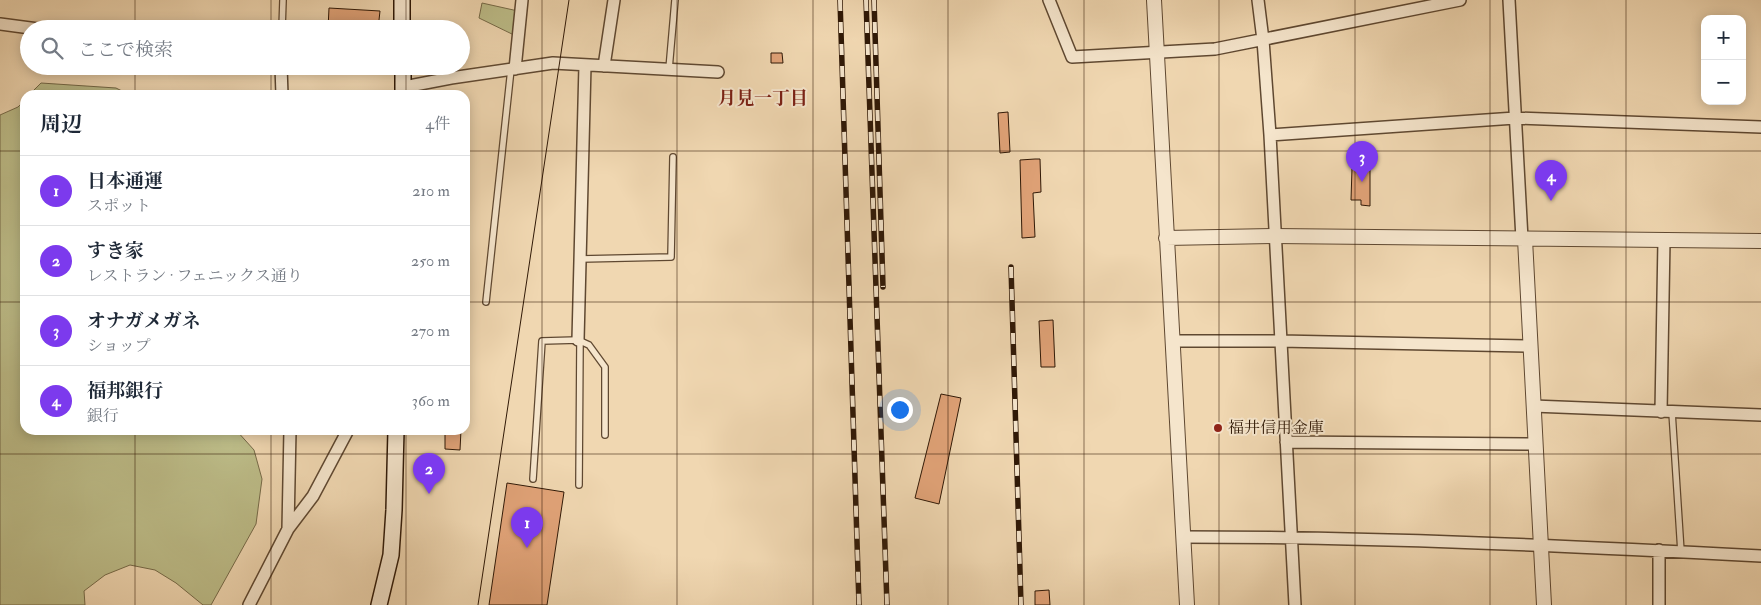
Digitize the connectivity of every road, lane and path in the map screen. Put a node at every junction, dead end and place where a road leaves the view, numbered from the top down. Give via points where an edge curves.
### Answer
1 (283, 0) edge
2 (402, 0) edge
3 (522, 0) edge
4 (614, 0) edge
5 (675, 0) edge
6 (1049, 0) edge
7 (1154, 0) edge
8 (1258, 0) edge
9 (1460, 0) edge
10 (1509, 0) edge
11 (282, 20) edge
12 (402, 20) edge
13 (0, 24) edge
14 (20, 27) edge
15 (1263, 40) junction
16 (1157, 52) junction
17 (585, 65) junction
18 (604, 66) junction
19 (513, 69) junction
20 (669, 69) junction
21 (718, 72) dead end
22 (281, 75) edge
23 (403, 75) edge
24 (282, 90) edge
25 (404, 90) edge
26 (408, 90) edge
27 (1515, 118) junction
28 (1761, 127) edge
29 (1270, 135) junction
30 (673, 157) dead end
31 (1274, 236) junction
32 (1166, 238) junction
33 (1523, 239) junction
34 (1664, 240) junction
35 (1761, 241) edge
36 (580, 259) junction
37 (486, 302) dead end
38 (579, 341) junction
39 (1172, 341) junction
40 (1280, 341) junction
41 (1530, 346) junction
42 (1533, 406) junction
43 (1667, 412) junction
44 (1761, 415) edge
45 (290, 435) edge
46 (345, 435) edge
47 (396, 435) edge
48 (605, 435) dead end
49 (1286, 442) junction
50 (1535, 444) junction
51 (532, 479) dead end
52 (579, 485) dead end
53 (288, 529) junction
54 (1183, 537) junction
55 (1291, 537) junction
56 (1541, 544) junction
57 (1660, 550) junction
58 (1681, 552) junction
59 (1761, 556) edge
60 (249, 605) edge
61 (379, 605) edge
62 (1187, 605) edge
63 (1295, 605) edge
64 (1544, 605) edge
65 (1659, 605) edge

1 - 11 lane
2 - 12 main road
3 - 19 street
4 - 18 street
5 - 20 lane
6 - 16 street via 1072,58
7 - 16 street
8 - 15 street
9 - 15 street
10 - 27 street
13 - 14 street
15 - 16 street via 1215,49
15 - 29 street
16 - 32 street
17 - 18 street
17 - 19 street via 553,63
17 - 36 street
18 - 20 street
19 - 26 street via 451,78
19 - 37 lane
20 - 21 street
22 - 24 street
23 - 25 main road
27 - 28 street
27 - 29 street
27 - 33 street
29 - 31 street
30 - 36 lane via 671,257
31 - 32 street
31 - 33 street
31 - 40 street
32 - 39 street
33 - 34 street
33 - 41 street
34 - 35 street
34 - 43 street
36 - 38 street
38 - 48 lane via 589,345 605,367
38 - 51 lane via 542,341
38 - 52 lane
39 - 40 street
39 - 54 street
40 - 41 street
40 - 49 street
41 - 42 street
42 - 43 street
42 - 50 street
43 - 44 street
43 - 58 lane
45 - 53 street
46 - 53 street via 313,496
47 - 61 main road via 391,555
49 - 50 street
49 - 55 street
50 - 56 street
53 - 60 street
54 - 55 street
54 - 62 street
55 - 56 street
55 - 63 street
56 - 57 street
56 - 64 street
57 - 58 street
57 - 65 street
58 - 59 street

